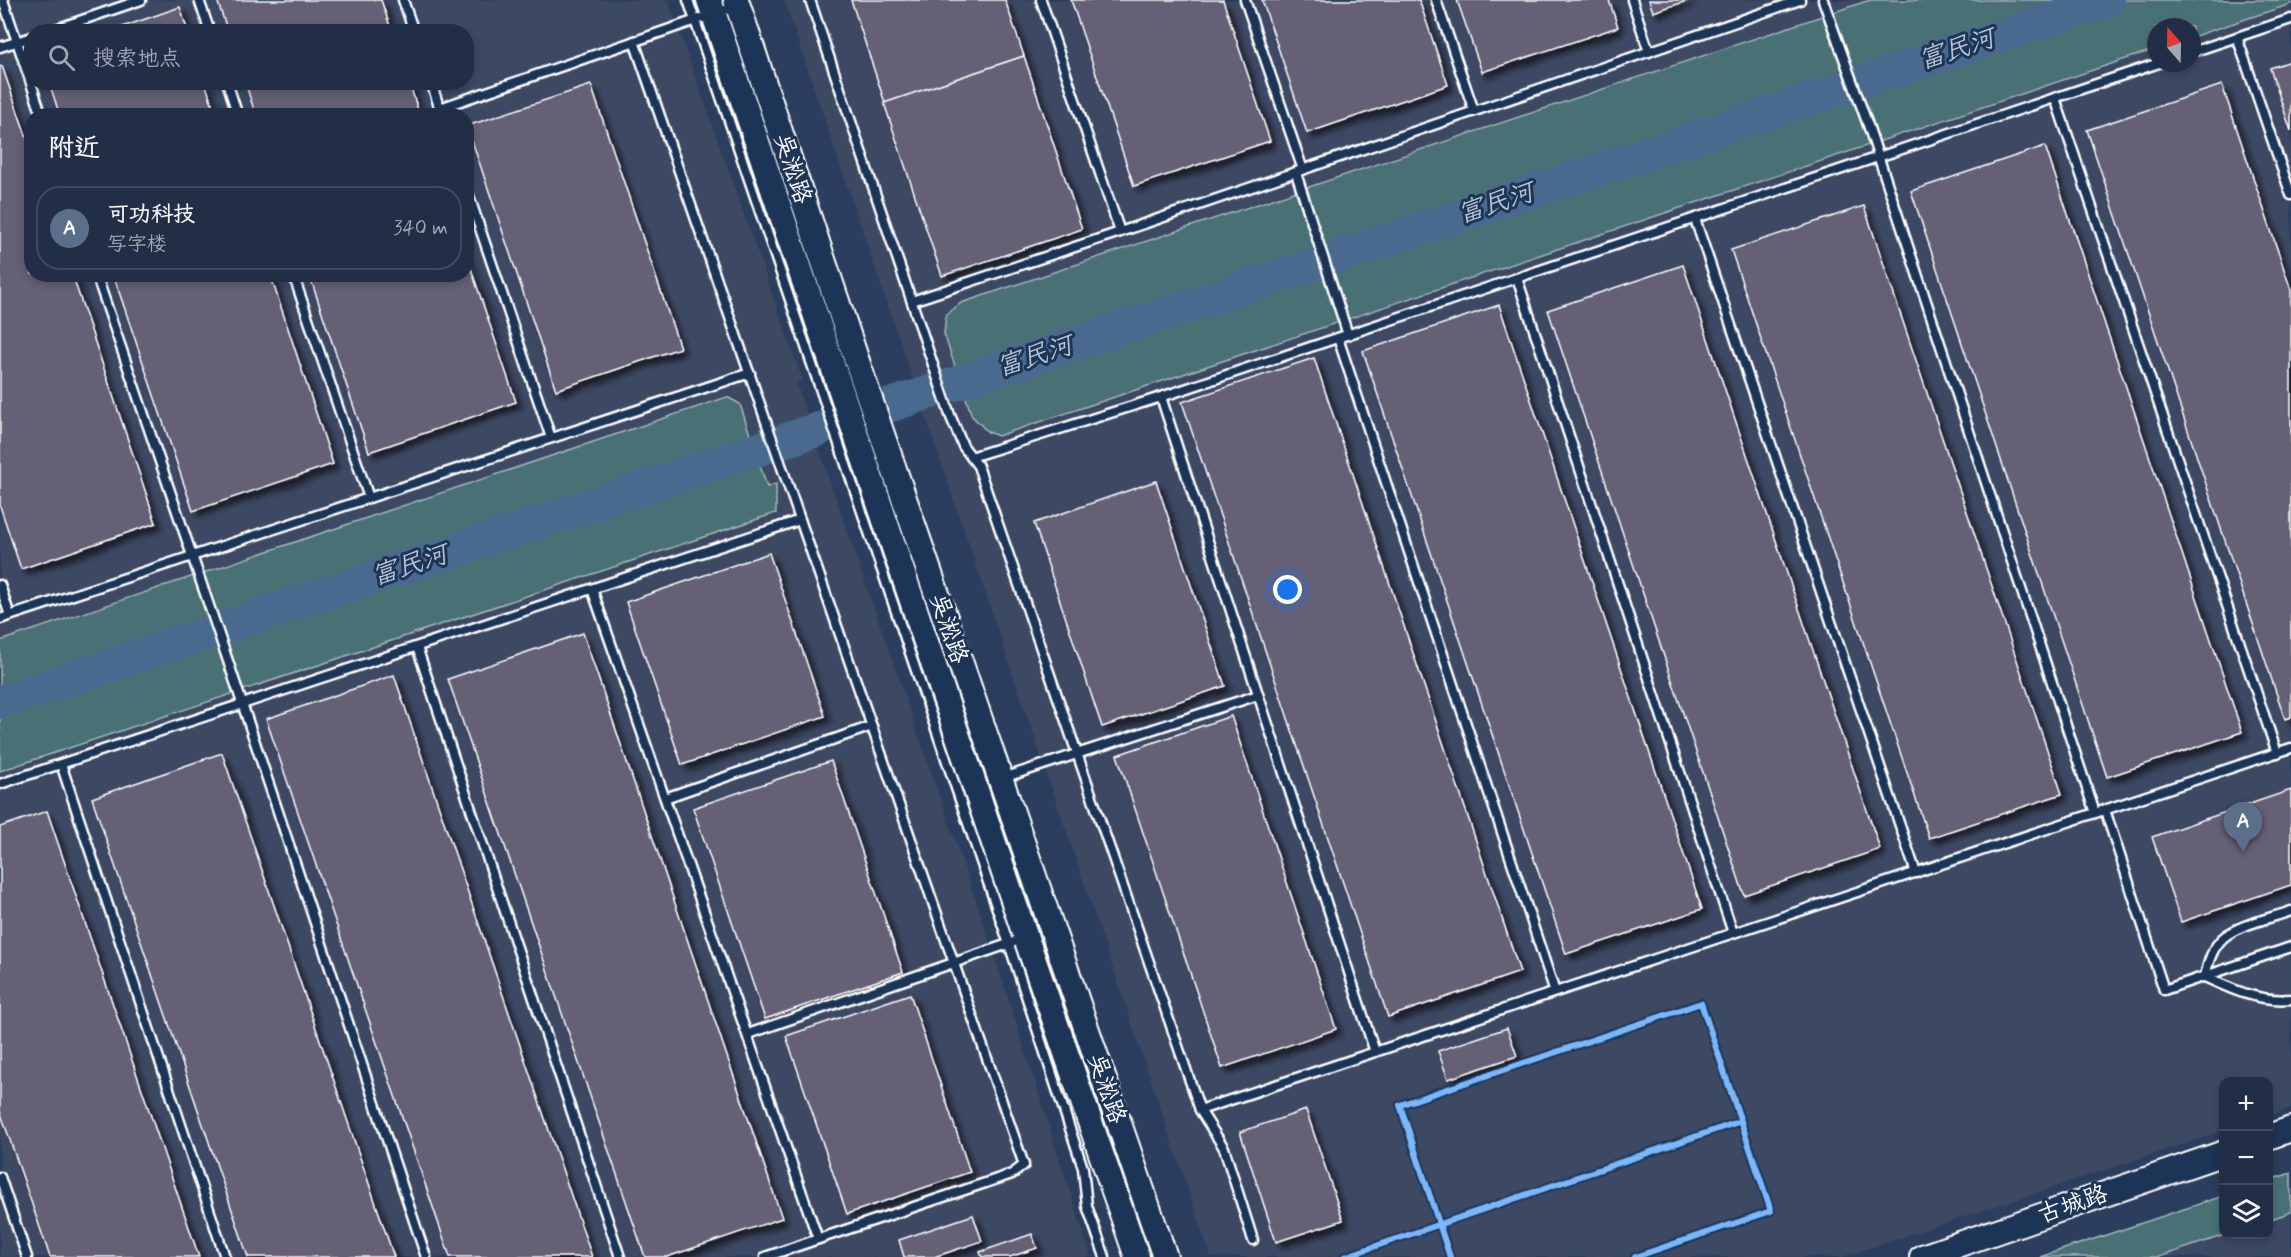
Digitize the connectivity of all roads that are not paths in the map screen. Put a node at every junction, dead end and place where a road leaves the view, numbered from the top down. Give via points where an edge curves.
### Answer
1 (3, 0) edge
2 (141, 0) edge
3 (199, 0) edge
4 (404, 0) edge
5 (688, 0) edge
6 (810, 0) edge
7 (1041, 0) edge
8 (1245, 0) edge
9 (1436, 0) edge
10 (1632, 0) edge
11 (1800, 0) edge
12 (1823, 0) edge
13 (737, 3) edge
14 (706, 11) edge
15 (2291, 19) edge
16 (70, 24) edge
17 (207, 24) edge
18 (412, 24) edge
19 (2237, 37) junction
20 (24, 40) edge
21 (634, 41) junction
22 (17, 42) junction
23 (0, 47) edge
24 (2201, 49) edge
25 (1649, 52) junction
26 (24, 63) edge
27 (2147, 67) edge
28 (33, 90) edge
29 (230, 90) edge
30 (434, 90) edge
31 (2055, 98) junction
32 (39, 108) edge
33 (235, 108) edge
34 (440, 108) edge
35 (452, 108) edge
36 (1474, 111) junction
37 (1878, 157) junction
38 (1300, 171) junction
39 (2291, 195) edge
40 (474, 211) edge
41 (1695, 219) junction
42 (1120, 232) junction
43 (1517, 278) junction
44 (99, 282) edge
45 (296, 282) edge
46 (912, 301) junction
47 (1348, 335) junction
48 (1338, 338) junction
49 (750, 373) junction
50 (1161, 397) junction
51 (551, 438) junction
52 (971, 457) junction
53 (369, 498) junction
54 (800, 520) junction
55 (192, 556) junction
56 (0, 585) edge
57 (592, 589) junction
58 (10, 616) junction
59 (0, 619) edge
60 (417, 647) junction
61 (1258, 695) junction
62 (242, 704) junction
63 (872, 726) junction
64 (2291, 748) edge
65 (2277, 753) junction
66 (1077, 754) junction
67 (61, 764) junction
68 (1000, 779) junction
69 (0, 784) edge
70 (665, 798) junction
71 (2105, 810) junction
72 (2095, 813) junction
73 (1916, 873) junction
74 (2291, 911) edge
75 (1733, 933) junction
76 (1033, 936) junction
77 (2291, 947) edge
78 (954, 963) junction
79 (2205, 976) junction
80 (1555, 992) junction
81 (2291, 999) edge
82 (748, 1034) junction
83 (1375, 1052) junction
84 (1200, 1110) junction
85 (2291, 1129) edge
86 (2273, 1135) edge
87 (2291, 1145) edge
88 (2273, 1151) edge
89 (2219, 1154) edge
90 (2219, 1169) edge
91 (0, 1176) edge
92 (818, 1239) junction
93 (1253, 1240) dead end
94 (27, 1257) edge
95 (225, 1257) edge
96 (426, 1257) edge
97 (620, 1257) edge
98 (765, 1257) edge
99 (1105, 1257) edge
100 (1137, 1257) edge
101 (1165, 1257) edge
102 (1922, 1257) edge
103 (1960, 1257) edge

1 - 22 lane
2 - 16 lane
3 - 17 lane
4 - 18 lane
5 - 14 lane
6 - 46 lane
7 - 42 lane
8 - 38 lane
9 - 36 lane
10 - 25 lane
11 - 25 lane
12 - 37 lane
13 - 14 lane
13 - 68 main road, 吴淞路
14 - 21 lane
14 - 76 main road, 吴淞路
15 - 19 lane
19 - 24 lane
19 - 39 lane
20 - 22 lane
21 - 35 lane
21 - 49 lane
22 - 23 lane
22 - 26 lane
25 - 36 lane
27 - 31 lane
28 - 32 lane
29 - 33 lane
30 - 34 lane
31 - 37 lane
31 - 65 lane
36 - 38 lane
37 - 41 lane
37 - 72 lane
38 - 42 lane
38 - 47 lane
40 - 51 lane
41 - 43 lane
41 - 73 lane
42 - 46 lane
43 - 47 lane
43 - 75 lane
44 - 55 lane
45 - 53 lane
46 - 52 lane via 950,415
47 - 48 lane
48 - 50 lane
48 - 80 lane
49 - 51 lane
49 - 54 lane
50 - 52 lane
50 - 61 lane
51 - 53 lane
52 - 66 lane via 978,466
53 - 55 lane
54 - 57 lane
54 - 63 lane
55 - 58 lane
55 - 62 lane
56 - 58 lane
57 - 60 lane
57 - 70 lane
58 - 59 lane
60 - 62 lane
60 - 97 lane
61 - 66 lane
61 - 83 lane
62 - 67 lane
62 - 96 lane
63 - 70 lane
63 - 78 lane
64 - 65 lane
65 - 71 lane
66 - 68 lane
66 - 84 lane
67 - 69 lane
67 - 95 lane
68 - 76 main road, 吴淞路
70 - 82 lane
71 - 72 lane
71 - 79 lane via 2164,990
72 - 73 lane
73 - 75 lane
74 - 79 lane via 2222,938 2210,957
75 - 80 lane
76 - 78 lane
76 - 99 lane via 1083,1168 1087,1206
76 - 100 main road, 吴淞路
76 - 101 main road, 吴淞路
77 - 79 lane
78 - 82 lane
78 - 92 lane via 1024,1165 1012,1174
79 - 81 lane via 2239,993 2269,1000
80 - 83 lane
82 - 92 lane
83 - 84 lane
84 - 93 lane via 1224,1148
85 - 86 main road
87 - 88 main road
89 - 102 main road, 古城路
90 - 103 main road, 古城路
91 - 94 lane
92 - 98 lane

